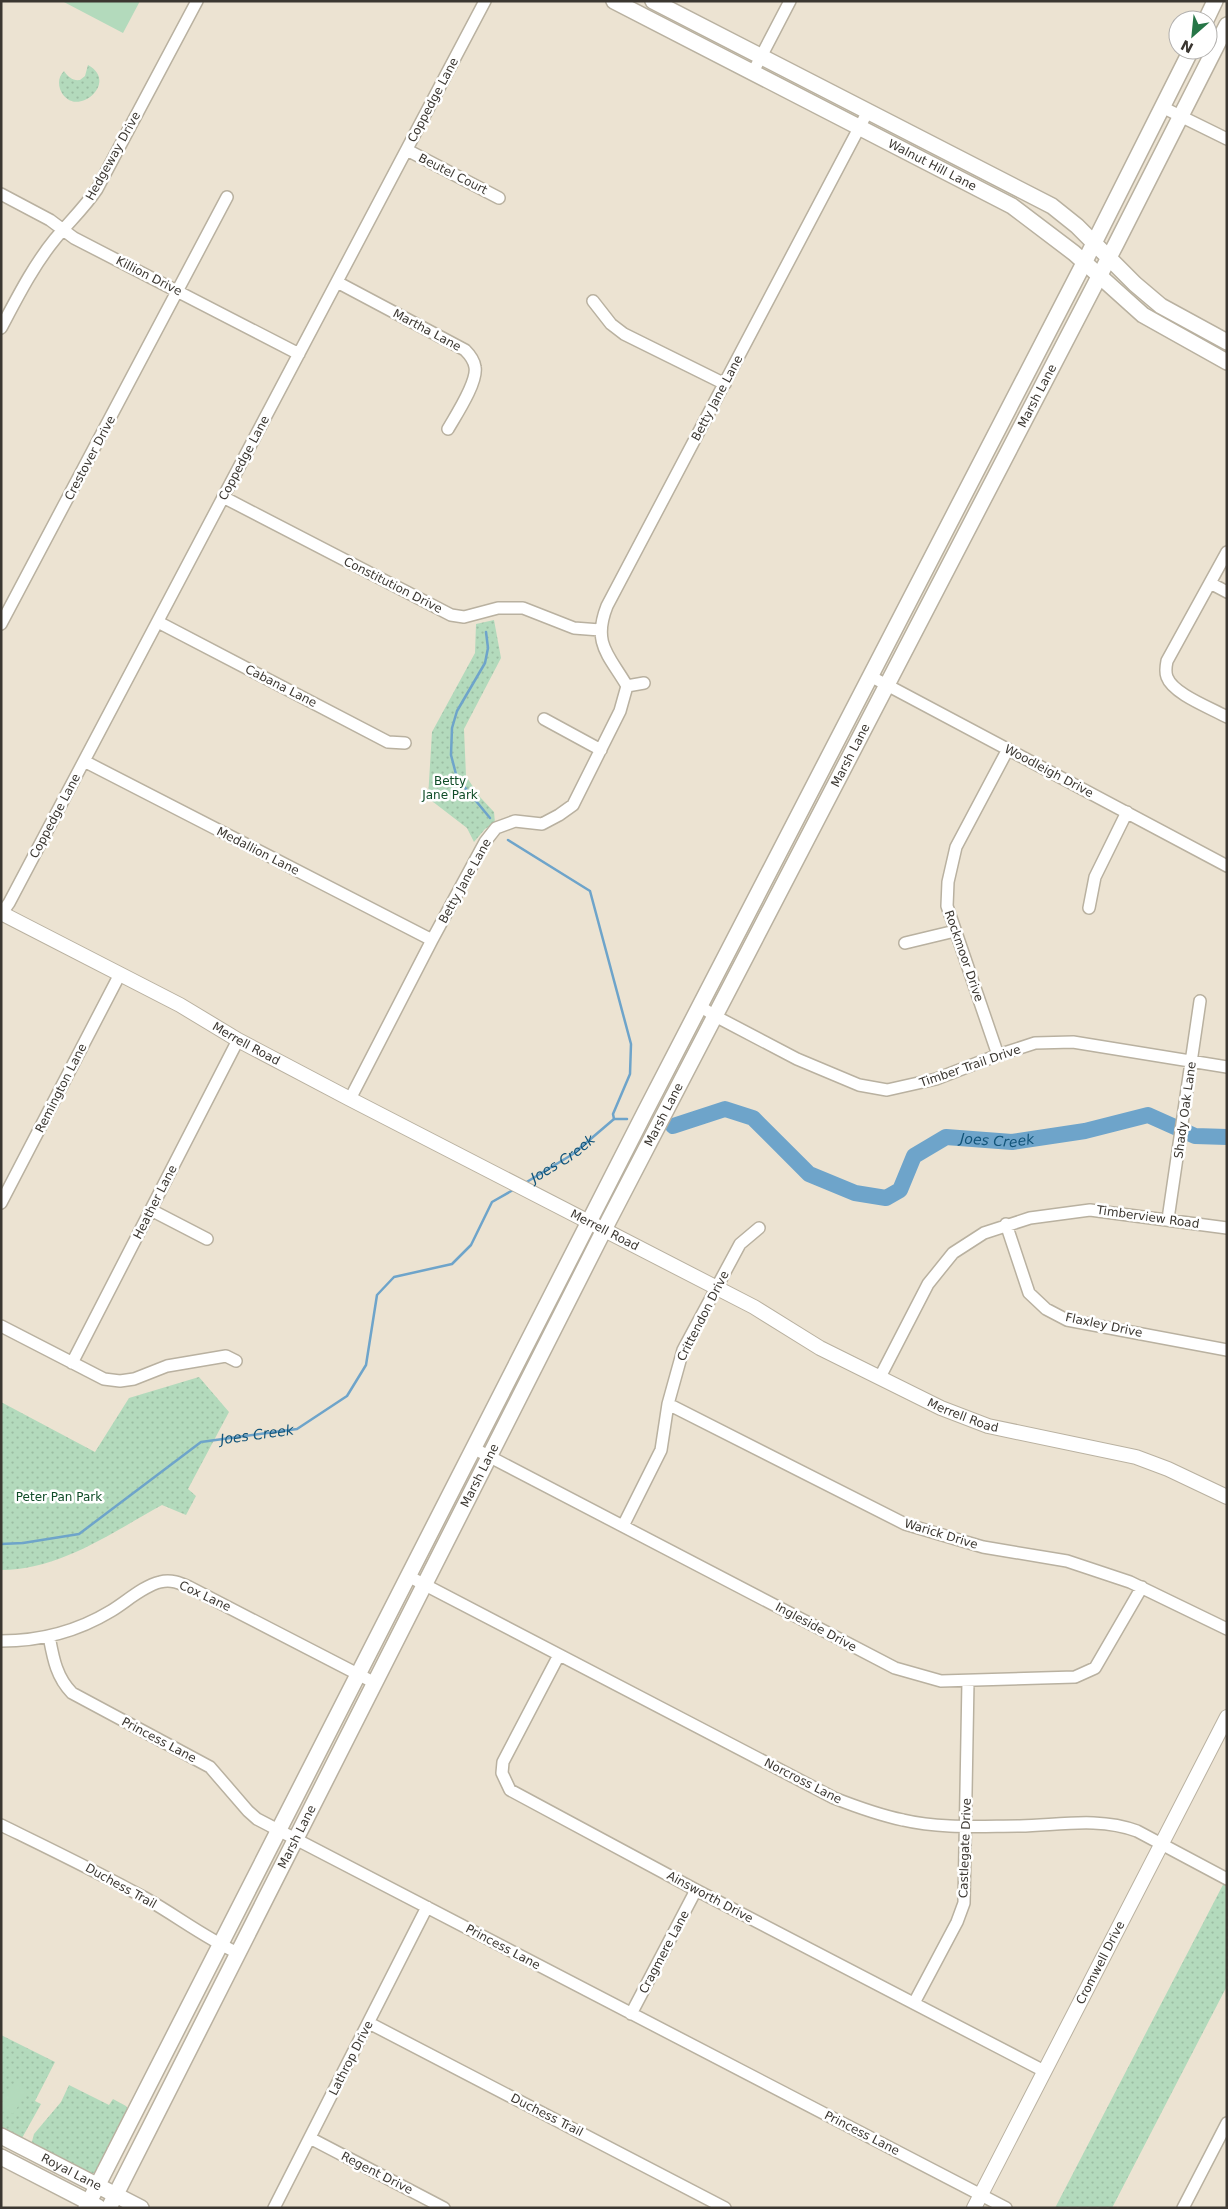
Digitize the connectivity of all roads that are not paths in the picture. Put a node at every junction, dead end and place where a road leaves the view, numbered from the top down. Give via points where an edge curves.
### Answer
1 (197, 1) edge
2 (485, 1) edge
3 (614, 1) edge
4 (652, 1) edge
5 (790, 1) edge
6 (643, 16) junction
7 (1227, 26) edge
8 (761, 56) junction
9 (1185, 60) edge
10 (753, 72) junction
11 (1162, 107) junction
12 (868, 111) junction
13 (1181, 116) junction
14 (860, 127) junction
15 (1227, 139) edge
16 (407, 150) junction
17 (962, 160) junction
18 (954, 176) junction
19 (1, 194) edge
20 (227, 197) dead end
21 (500, 198) dead end
22 (64, 230) junction
23 (1094, 243) junction
24 (1109, 257) junction
25 (1084, 263) junction
26 (1099, 276) junction
27 (337, 282) junction
28 (178, 291) junction
29 (593, 301) dead end
30 (1, 328) edge
31 (1222, 339) edge
32 (1209, 353) junction
33 (299, 354) junction
34 (1227, 362) edge
35 (725, 384) junction
36 (1001, 423) junction
37 (448, 429) dead end
38 (1018, 433) junction
39 (223, 497) junction
40 (944, 534) junction
41 (961, 543) junction
42 (1227, 552) edge
43 (1210, 583) junction
44 (1227, 592) edge
45 (158, 622) junction
46 (1, 624) edge
47 (600, 630) junction
48 (870, 676) junction
49 (644, 683) dead end
50 (887, 685) junction
51 (627, 686) junction
52 (1227, 716) edge
53 (544, 719) dead end
54 (405, 743) dead end
55 (1008, 749) junction
56 (601, 750) junction
57 (84, 761) junction
58 (1127, 812) junction
59 (787, 836) junction
60 (804, 845) junction
61 (1227, 866) edge
62 (1089, 908) dead end
63 (2, 914) edge
64 (955, 931) junction
65 (432, 940) junction
66 (905, 943) dead end
67 (120, 974) junction
68 (1200, 1001) dead end
69 (700, 1006) junction
70 (715, 1016) junction
71 (238, 1040) junction
72 (998, 1055) junction
73 (1192, 1061) junction
74 (1227, 1067) edge
75 (350, 1100) junction
76 (1, 1203) edge
77 (151, 1210) junction
78 (1168, 1220) junction
79 (589, 1222) junction
80 (1006, 1224) junction
81 (759, 1228) dead end
82 (1227, 1228) edge
83 (604, 1230) junction
84 (207, 1239) dead end
85 (717, 1288) junction
86 (1, 1326) edge
87 (1227, 1350) edge
88 (236, 1362) dead end
89 (72, 1363) junction
90 (880, 1377) junction
91 (668, 1404) junction
92 (473, 1448) junction
93 (490, 1456) junction
94 (1227, 1497) edge
95 (623, 1526) junction
96 (408, 1576) junction
97 (425, 1585) junction
98 (1142, 1587) junction
99 (1227, 1629) edge
100 (49, 1636) junction
101 (1, 1641) edge
102 (559, 1655) junction
103 (358, 1674) junction
104 (968, 1681) junction
105 (375, 1683) junction
106 (1227, 1717) edge
107 (1, 1825) edge
108 (966, 1826) junction
109 (278, 1830) junction
110 (296, 1839) junction
111 (1162, 1845) junction
112 (1227, 1879) edge
113 (696, 1890) junction
114 (428, 1907) junction
115 (220, 1945) junction
116 (238, 1953) junction
117 (914, 2003) junction
118 (631, 2014) junction
119 (181, 2021) junction
120 (369, 2022) junction
121 (200, 2030) junction
122 (1044, 2071) junction
123 (1227, 2123) edge
124 (1, 2136) edge
125 (310, 2138) junction
126 (1, 2157) edge
127 (97, 2185) junction
128 (981, 2195) junction
129 (113, 2201) edge
130 (91, 2206) edge
131 (142, 2208) edge
132 (274, 2208) edge
133 (444, 2208) edge
134 (725, 2208) edge
135 (974, 2208) edge
136 (1006, 2208) edge
137 (1183, 2208) edge

1 - 22 street, Hedgeway Drive via 97,189
2 - 16 street, Coppedge Lane
3 - 6 main road, Walnut Hill Lane
4 - 6 main road
4 - 8 main road, Walnut Hill Lane
5 - 8 street
6 - 10 main road, Walnut Hill Lane
7 - 13 main road, Marsh Lane
8 - 10 street
8 - 12 main road, Walnut Hill Lane
9 - 11 main road, Marsh Lane
10 - 14 main road, Walnut Hill Lane
11 - 13 street
11 - 23 main road, Marsh Lane
12 - 14 street, Betty Jane Lane
12 - 17 main road, Walnut Hill Lane
13 - 15 street
13 - 24 main road, Marsh Lane
14 - 18 main road, Walnut Hill Lane
14 - 35 street, Betty Jane Lane
16 - 21 street, Beutel Court
16 - 27 street, Coppedge Lane
17 - 18 main road
17 - 23 main road, Walnut Hill Lane via 1052,206
18 - 25 main road, Walnut Hill Lane via 1012,206
19 - 22 street, Killion Drive
20 - 28 street, Crestover Drive
22 - 28 street, Killion Drive
22 - 30 street, Hedgeway Drive via 26,282
23 - 24 main road, Walnut Hill Lane
23 - 25 main road, Marsh Lane
24 - 26 main road, Marsh Lane
24 - 31 main road, Walnut Hill Lane via 1161,306
25 - 26 main road, Walnut Hill Lane
25 - 36 main road, Marsh Lane
26 - 32 main road, Walnut Hill Lane via 1143,315
26 - 38 main road, Marsh Lane
27 - 33 street, Coppedge Lane
27 - 37 street, Martha Lane via 471,356 475,377
28 - 33 street, Killion Drive
28 - 46 street, Crestover Drive
29 - 35 street via 611,324 624,334
31 - 32 main road
32 - 34 main road, Walnut Hill Lane
33 - 39 street, Coppedge Lane
35 - 47 street, Betty Jane Lane via 607,606
36 - 38 main road
36 - 40 main road, Marsh Lane
38 - 41 main road, Marsh Lane
39 - 45 street, Coppedge Lane
39 - 47 street, Constitution Drive via 451,615 523,608 574,628
40 - 41 main road
40 - 48 main road, Marsh Lane
41 - 50 main road, Marsh Lane
42 - 43 street
43 - 44 street
43 - 52 street via 1167,661 1166,671 1177,690
45 - 54 street, Cabana Lane via 388,742
45 - 57 street, Coppedge Lane
47 - 51 street via 604,650
48 - 50 street, Woodleigh Drive
48 - 59 main road, Marsh Lane
49 - 51 street
50 - 55 street, Woodleigh Drive
50 - 60 main road, Marsh Lane
51 - 56 street, Betty Jane Lane via 620,711
53 - 56 street
55 - 58 street, Woodleigh Drive
55 - 64 street, Rockmoor Drive via 956,847 947,890 947,906
56 - 65 street, Betty Jane Lane via 573,805 542,824 515,821 496,828 485,842
57 - 63 street, Coppedge Lane
57 - 65 street, Medallion Lane
58 - 61 street, Woodleigh Drive
58 - 62 street via 1094,877
59 - 60 main road
59 - 69 main road, Marsh Lane
60 - 70 main road, Marsh Lane
63 - 67 street, Merrell Road
64 - 66 street
64 - 72 street, Rockmoor Drive
65 - 75 street, Betty Jane Lane
67 - 71 street, Merrell Road
67 - 76 street, Remington Lane
68 - 73 street, Shady Oak Lane
69 - 70 street, Timber Trail Drive
69 - 79 main road, Marsh Lane
70 - 72 street, Timber Trail Drive via 797,1059 859,1085 887,1090 936,1079
70 - 83 main road, Marsh Lane
71 - 75 street, Merrell Road
71 - 77 street, Heather Lane
72 - 73 street, Timber Trail Drive via 1035,1043 1073,1042
73 - 74 street, Timber Trail Drive
73 - 78 street, Shady Oak Lane
75 - 79 street, Merrell Road
77 - 84 street
77 - 89 street, Heather Lane
78 - 80 street, Timberview Road via 1090,1210
78 - 82 street, Timberview Road
79 - 83 street, Merrell Road
79 - 92 main road, Marsh Lane
80 - 87 street, Flaxley Drive via 1030,1293 1046,1310 1067,1320
80 - 90 street, Timberview Road via 984,1233 941,1266 928,1284
81 - 85 street, Crittendon Drive via 740,1244
83 - 85 street, Merrell Road
83 - 93 main road, Marsh Lane
85 - 90 street, Merrell Road via 820,1348
85 - 91 street, Crittendon Drive via 683,1350
86 - 89 street
88 - 89 street via 226,1356 187,1361 120,1381 104,1379
90 - 94 street, Merrell Road via 964,1418 1003,1430 1136,1457
91 - 95 street, Crittendon Drive via 661,1450
91 - 98 street, Warick Drive via 904,1524 983,1546 1067,1561
92 - 93 street, Ingleside Drive
92 - 96 main road, Marsh Lane
93 - 95 street, Ingleside Drive
93 - 97 main road, Marsh Lane
95 - 104 street, Ingleside Drive via 895,1668 941,1681
96 - 97 street, Norcross Lane
96 - 103 main road, Marsh Lane
97 - 102 street, Norcross Lane
97 - 105 main road, Marsh Lane
98 - 99 street, Warick Drive
98 - 104 street, Ingleside Drive via 1104,1655 1088,1673 1066,1679
100 - 101 street, Cox Lane
100 - 103 street, Cox Lane via 101,1616 152,1585 169,1581 189,1587
100 - 109 street, Princess Lane via 58,1674 72,1693 210,1767 248,1811
102 - 108 street, Norcross Lane via 834,1798 904,1821
102 - 113 street, Ainsworth Drive via 503,1762 505,1782 515,1794
103 - 105 street, Cox Lane
103 - 109 main road, Marsh Lane
104 - 108 street, Castlegate Drive
105 - 110 main road, Marsh Lane
106 - 111 street, Cromwell Drive
107 - 115 street, Duchess Trail via 139,1895
108 - 111 street, Norcross Lane via 1101,1822 1137,1831
108 - 117 street, Castlegate Drive via 964,1903
109 - 110 street, Princess Lane
109 - 115 main road, Marsh Lane
110 - 114 street, Princess Lane
110 - 116 main road, Marsh Lane
111 - 112 street, Norcross Lane
111 - 122 street, Cromwell Drive
113 - 117 street, Ainsworth Drive
113 - 118 street, Cragmere Lane
114 - 118 street, Princess Lane
114 - 120 street, Lathrop Drive
115 - 116 street, Duchess Trail
115 - 119 main road, Marsh Lane
116 - 121 main road, Marsh Lane
117 - 122 street, Ainsworth Drive
118 - 128 street, Princess Lane
119 - 121 main road
119 - 127 main road, Marsh Lane
120 - 125 street, Lathrop Drive
120 - 134 street, Duchess Trail
121 - 129 main road, Marsh Lane
122 - 128 street, Cromwell Drive
123 - 137 street
124 - 127 main road, Royal Lane
125 - 132 street, Lathrop Drive
125 - 133 street, Regent Drive
126 - 130 main road, Royal Lane
127 - 129 main road, Royal Lane
127 - 130 main road, Marsh Lane
128 - 135 street, Cromwell Drive
128 - 136 street, Princess Lane
129 - 131 main road, Royal Lane

